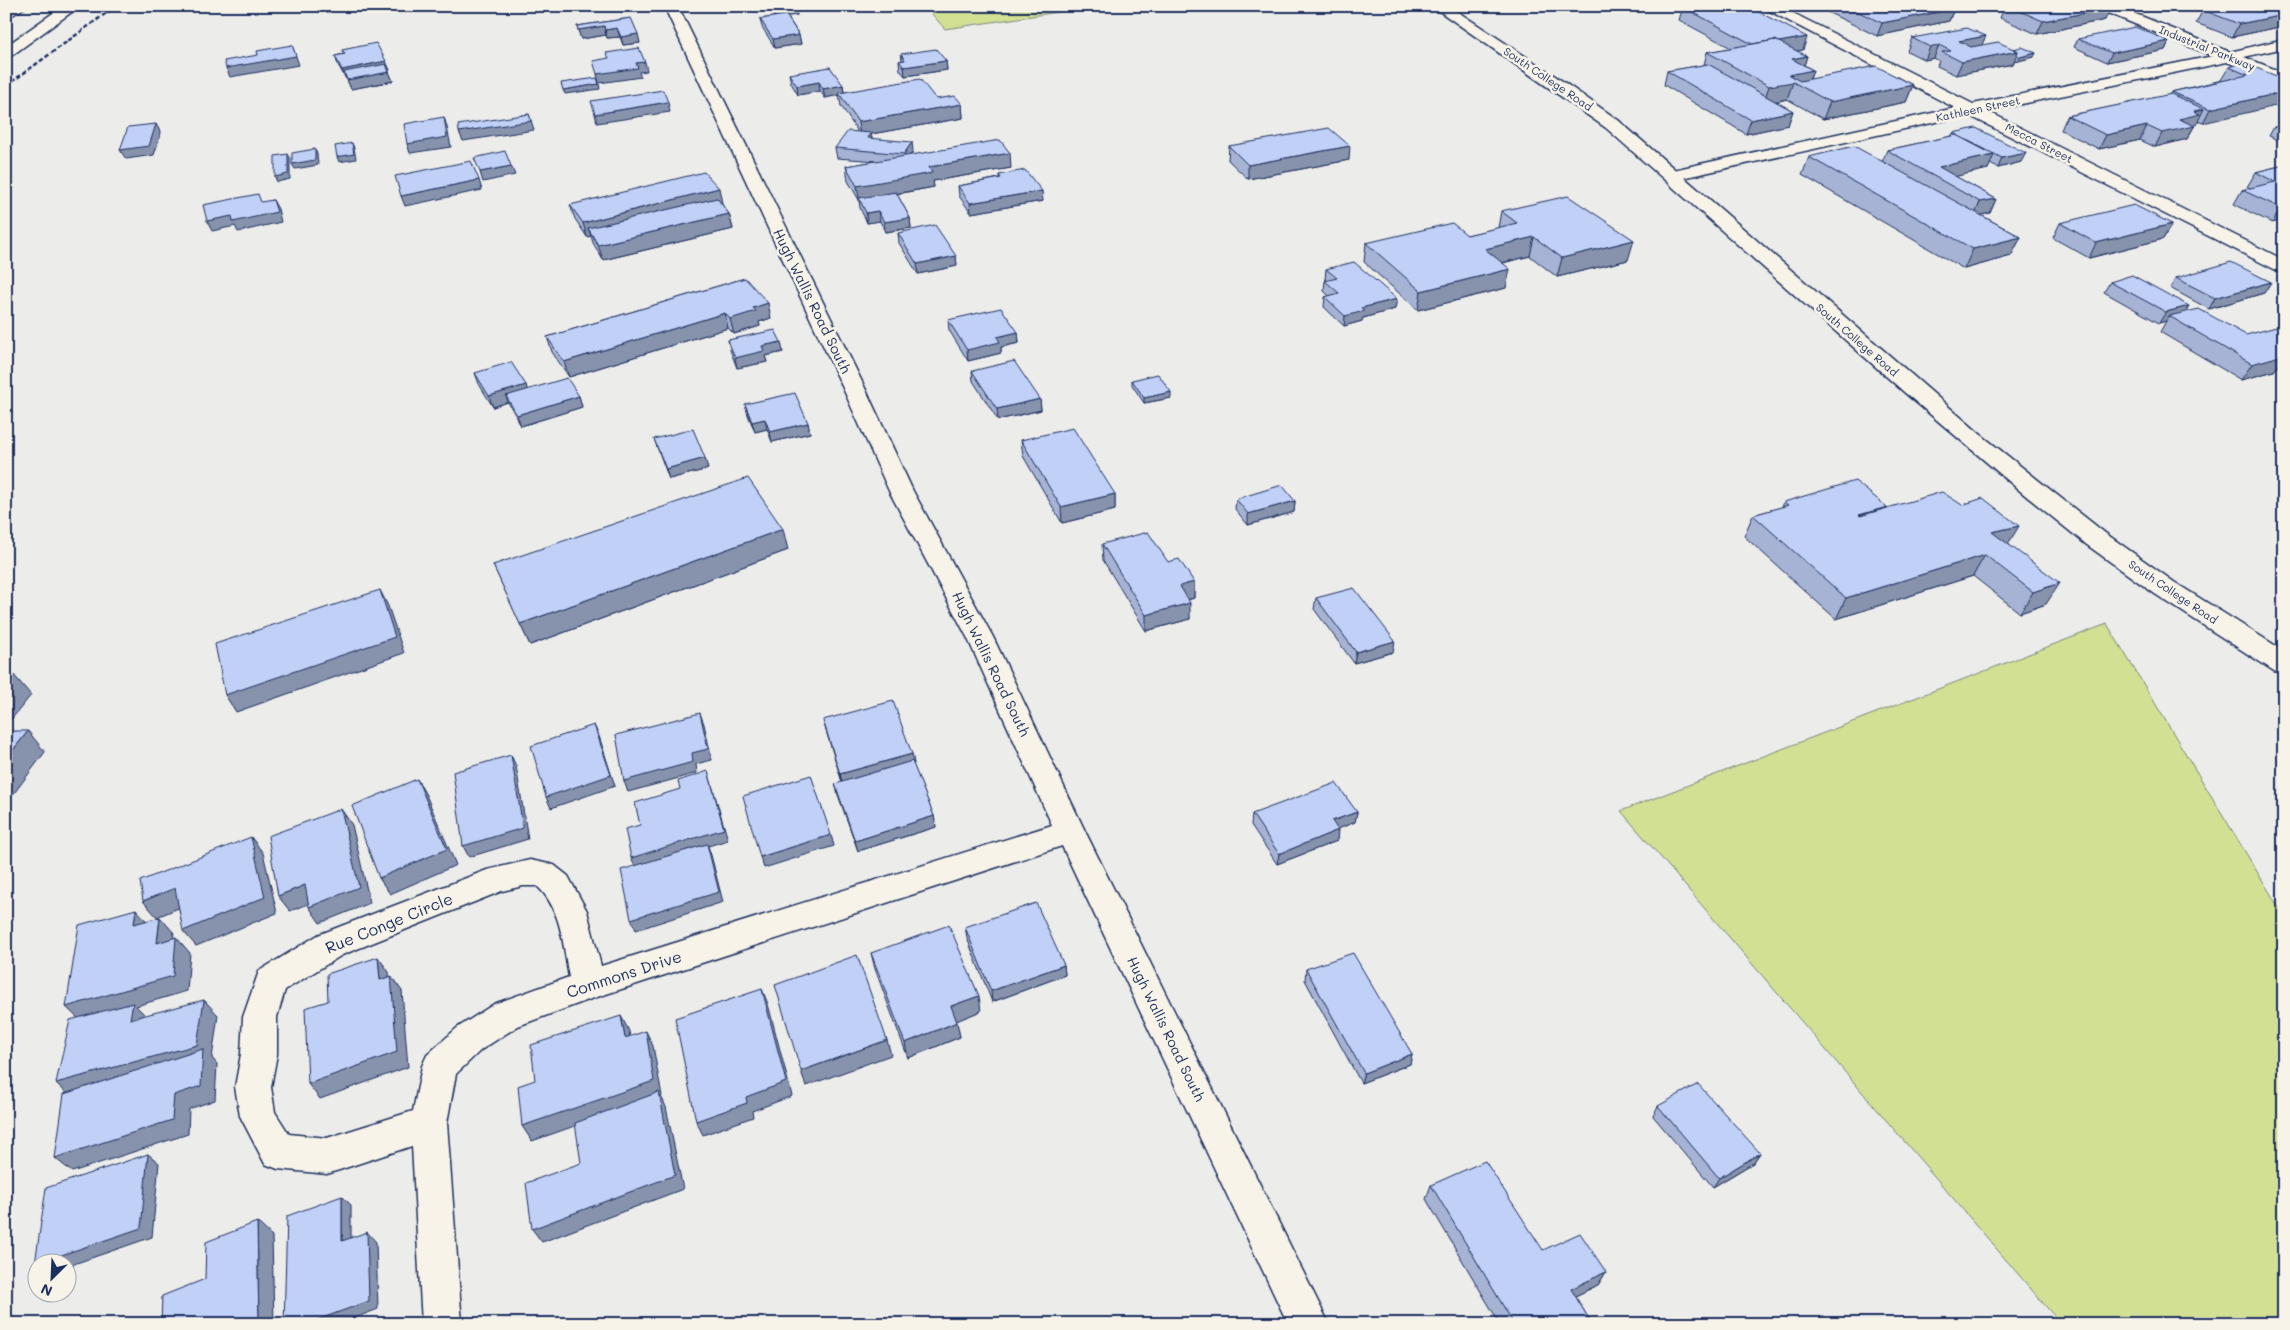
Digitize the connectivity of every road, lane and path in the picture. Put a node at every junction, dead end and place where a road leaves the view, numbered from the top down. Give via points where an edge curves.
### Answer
1 (20, 6) edge
2 (73, 6) edge
3 (671, 6) edge
4 (1439, 6) edge
5 (1767, 6) edge
6 (2103, 6) edge
7 (6, 15) edge
8 (2284, 43) edge
9 (6, 53) edge
10 (2227, 56) junction
11 (2284, 80) edge
12 (1971, 109) junction
13 (1673, 175) junction
14 (2284, 268) edge
15 (2284, 664) edge
16 (1070, 831) junction
17 (588, 985) junction
18 (429, 1124) junction
19 (442, 1324) edge
20 (1309, 1324) edge

1 - 7 main road
2 - 9 main road
3 - 16 main road, Hugh Wallis Road South via 901,491 980,637
4 - 13 main road, South College Road via 1586,104
5 - 12 main road, Mecca Street
6 - 10 main road, Industrial Parkway
8 - 10 main road, Kathleen Street
10 - 11 main road, Industrial Parkway
10 - 12 main road, Kathleen Street
12 - 13 main road, Kathleen Street
12 - 14 main road, Mecca Street
13 - 15 main road, South College Road via 2022,482 2167,589
16 - 17 main road, Commons Drive
16 - 20 main road, Hugh Wallis Road South
17 - 18 main road, Commons Drive via 506,1015 469,1038 440,1066
17 - 18 main road, Rue Conge Circle via 574,921 563,892 547,876 526,873 498,879 330,945 270,981 260,1017 253,1087 258,1116 278,1151 327,1156
18 - 19 main road, Commons Drive

